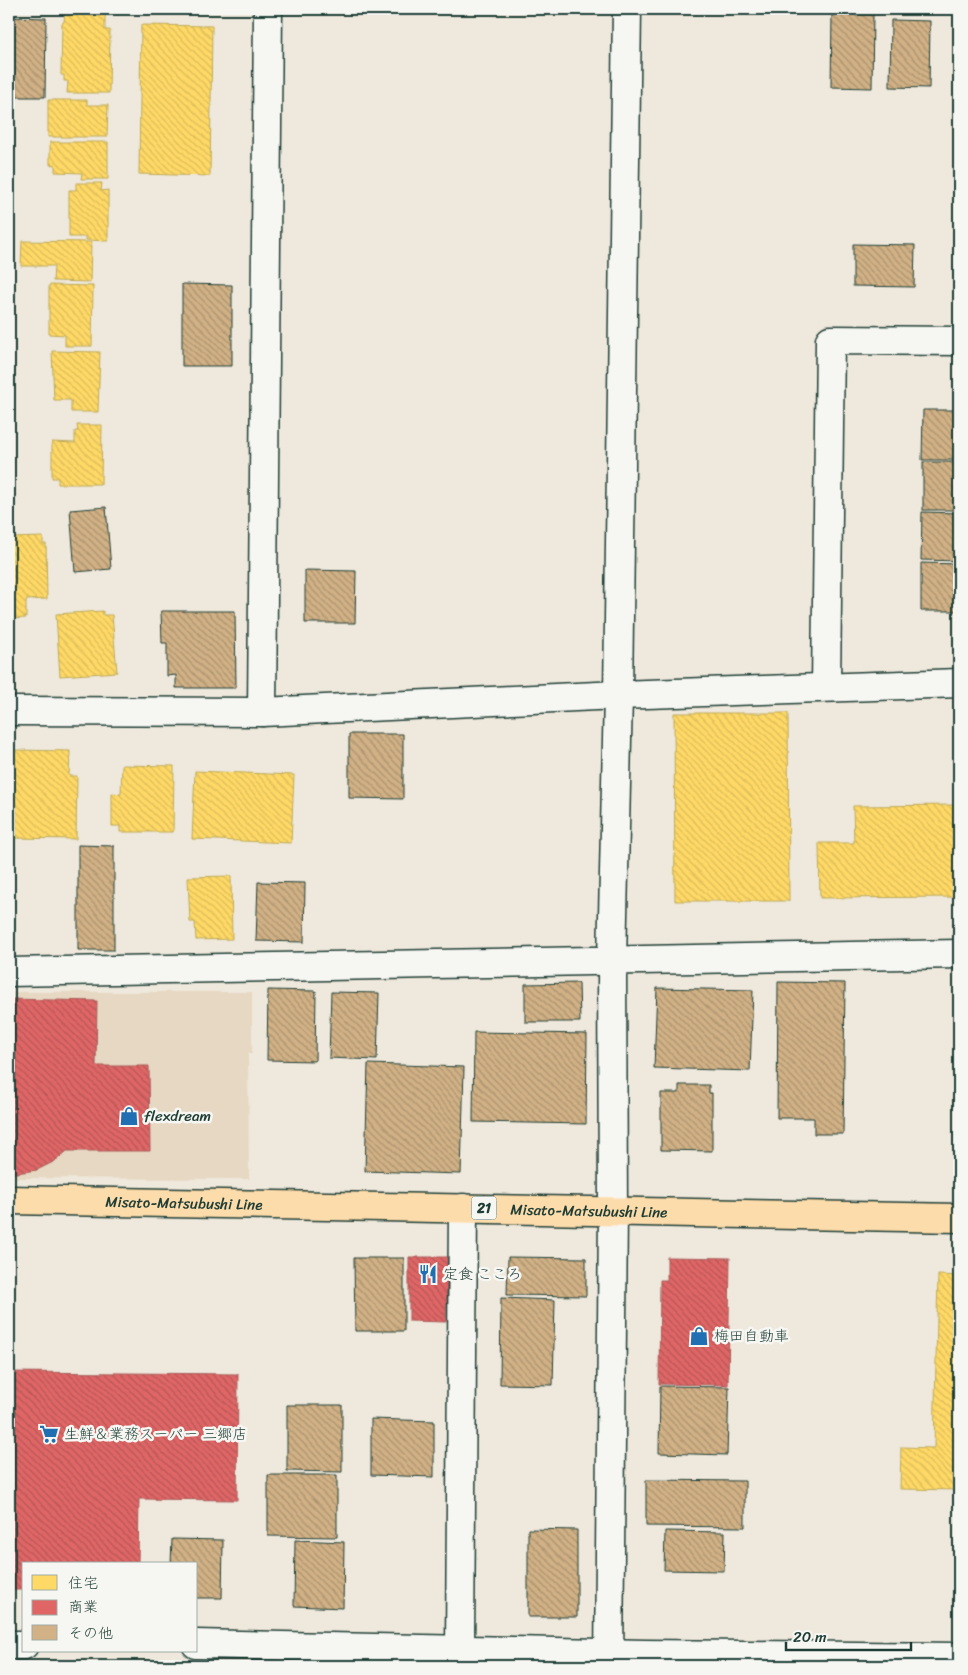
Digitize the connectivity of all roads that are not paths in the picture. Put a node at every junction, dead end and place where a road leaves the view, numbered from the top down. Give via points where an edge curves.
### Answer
1 (268, 9) edge
2 (627, 9) edge
3 (959, 342) edge
4 (959, 683) edge
5 (826, 687) junction
6 (618, 695) junction
7 (9, 711) edge
8 (262, 712) junction
9 (959, 954) edge
10 (612, 961) junction
11 (9, 972) edge
12 (9, 1200) edge
13 (463, 1208) junction
14 (613, 1211) junction
15 (959, 1218) edge
16 (22, 1644) edge
17 (198, 1644) edge
18 (9, 1645) edge
19 (460, 1649) junction
20 (959, 1657) edge
21 (407, 1658) edge
22 (609, 1660) edge

1 - 8 street
2 - 6 street
3 - 5 street via 830,340
4 - 5 street
5 - 6 street
6 - 8 street
6 - 10 street
7 - 8 street
9 - 10 street
10 - 11 street
10 - 14 street
12 - 13 main road, Misato-Matsubushi Line / 21
13 - 14 main road, Misato-Matsubushi Line / 21
13 - 19 street
14 - 15 main road, Misato-Matsubushi Line / 21
14 - 22 street
16 - 18 street
17 - 21 street
19 - 21 street
19 - 22 street
20 - 22 street

